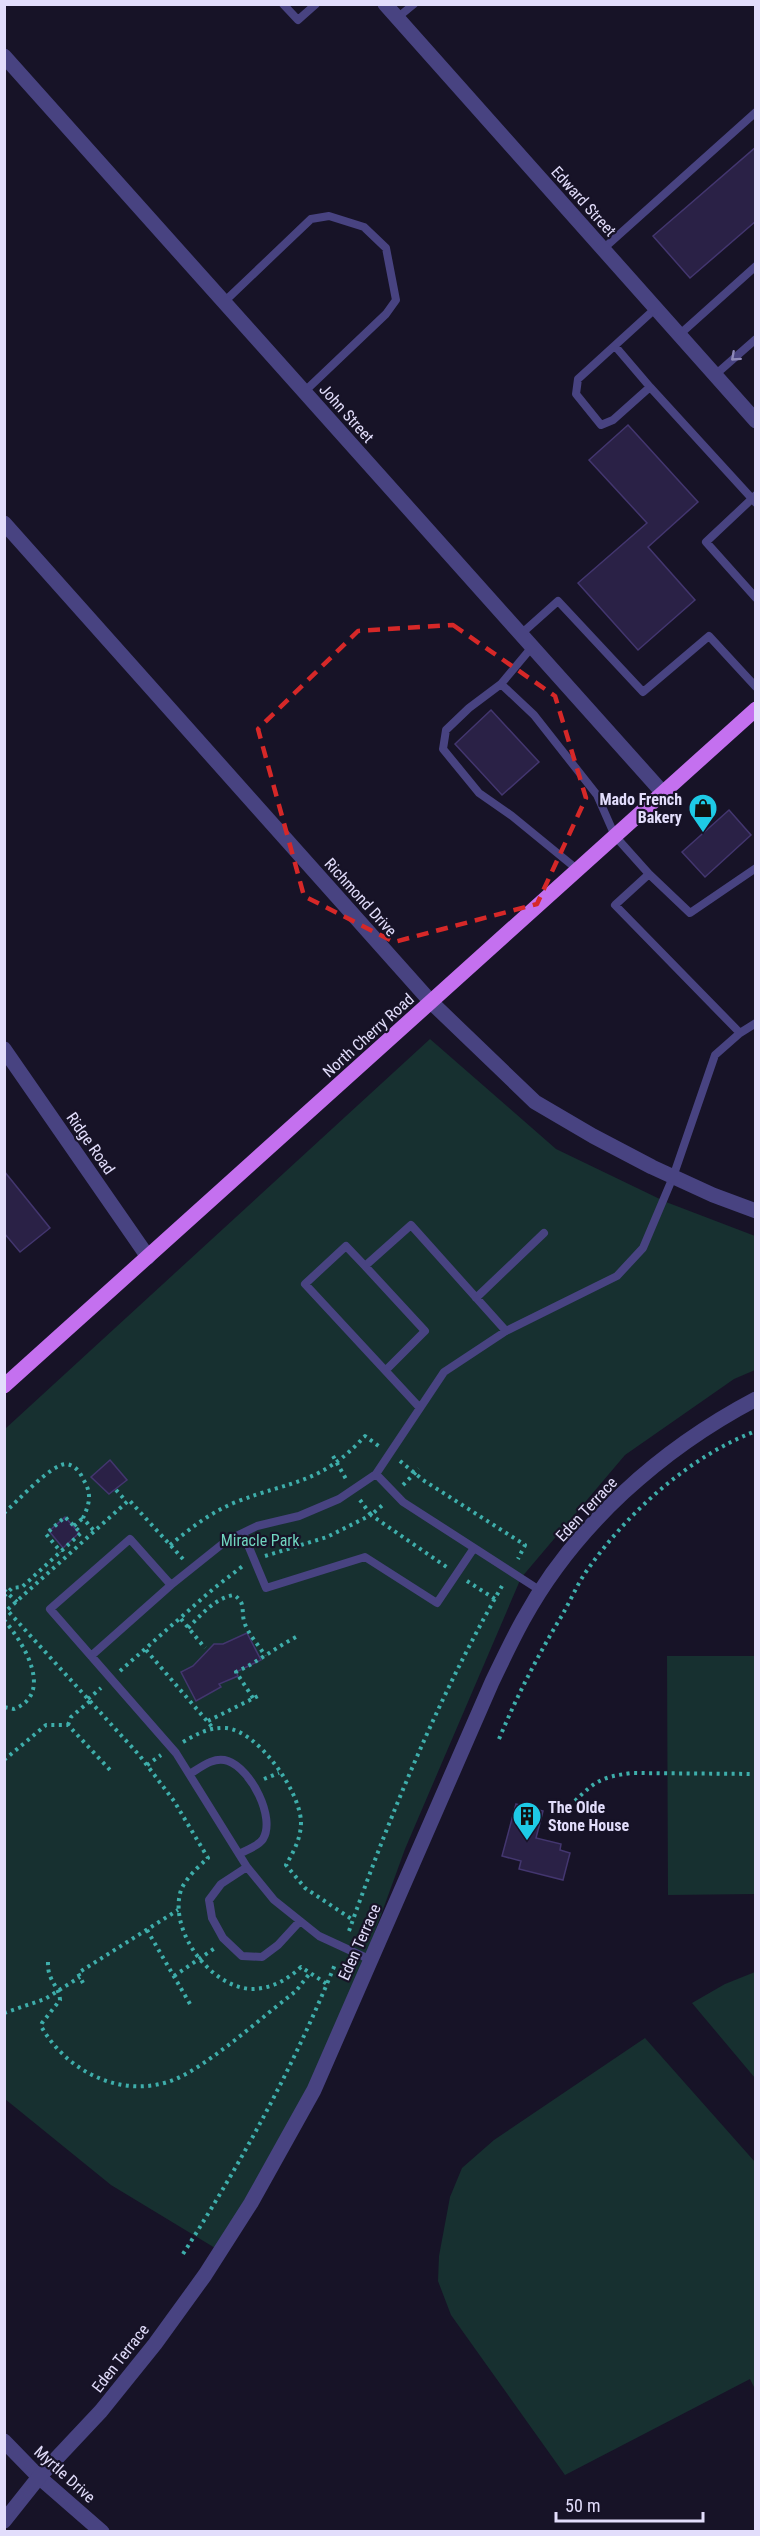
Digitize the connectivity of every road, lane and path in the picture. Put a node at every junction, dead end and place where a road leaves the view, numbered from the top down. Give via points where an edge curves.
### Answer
1 (283, 4) edge
2 (316, 4) edge
3 (385, 4) edge
4 (414, 4) edge
5 (397, 18) junction
6 (4, 56) edge
7 (756, 112) edge
8 (603, 249) junction
9 (756, 266) edge
10 (224, 302) junction
11 (656, 309) junction
12 (679, 335) junction
13 (756, 339) edge
14 (615, 346) junction
15 (715, 375) junction
16 (650, 387) junction
17 (304, 392) junction
18 (756, 421) edge
19 (754, 499) edge
20 (4, 523) edge
21 (756, 598) edge
22 (521, 634) junction
23 (532, 647) junction
24 (501, 684) junction
25 (756, 687) edge
26 (756, 709) edge
27 (663, 793) junction
28 (615, 836) junction
29 (756, 868) edge
30 (578, 870) junction
31 (649, 874) junction
32 (431, 1002) junction
33 (756, 1023) edge
34 (740, 1033) junction
35 (4, 1048) edge
36 (673, 1177) junction
37 (756, 1211) edge
38 (544, 1233) dead end
39 (148, 1257) junction
40 (365, 1266) junction
41 (476, 1298) junction
42 (506, 1331) junction
43 (386, 1370) junction
44 (4, 1386) edge
45 (756, 1399) edge
46 (420, 1408) junction
47 (756, 1431) edge
48 (381, 1447) dead end
49 (333, 1456) dead end
50 (399, 1460) dead end
51 (337, 1463) junction
52 (419, 1468) dead end
53 (415, 1473) junction
54 (376, 1474) junction
55 (346, 1479) dead end
56 (402, 1486) dead end
57 (116, 1490) dead end
58 (360, 1499) dead end
59 (126, 1501) junction
60 (386, 1502) dead end
61 (4, 1513) edge
62 (83, 1518) junction
63 (74, 1526) junction
64 (94, 1531) junction
65 (243, 1533) junction
66 (170, 1545) junction
67 (474, 1548) junction
68 (61, 1552) junction
69 (183, 1559) dead end
70 (518, 1559) dead end
71 (171, 1585) junction
72 (502, 1586) dead end
73 (542, 1592) junction
74 (5, 1593) edge
75 (16, 1602) junction
76 (181, 1619) dead end
77 (4, 1620) edge
78 (188, 1628) junction
79 (298, 1636) dead end
80 (205, 1648) dead end
81 (146, 1650) dead end
82 (92, 1656) junction
83 (265, 1656) junction
84 (102, 1688) dead end
85 (260, 1695) dead end
86 (253, 1698) junction
87 (89, 1700) junction
88 (4, 1707) edge
89 (208, 1721) junction
90 (68, 1725) junction
91 (213, 1728) dead end
92 (499, 1739) dead end
93 (162, 1753) dead end
94 (4, 1760) edge
95 (147, 1766) junction
96 (110, 1770) dead end
97 (259, 1772) dead end
98 (279, 1773) dead end
99 (190, 1774) junction
100 (756, 1774) edge
101 (575, 1801) dead end
102 (239, 1854) junction
103 (247, 1867) junction
104 (178, 1910) junction
105 (300, 1921) junction
106 (147, 1930) junction
107 (349, 1932) dead end
108 (200, 1959) junction
109 (370, 1960) junction
110 (48, 1962) dead end
111 (336, 1962) dead end
112 (310, 1973) junction
113 (174, 1976) junction
114 (80, 1977) junction
115 (83, 1983) dead end
116 (327, 1984) junction
117 (58, 1992) junction
118 (190, 2004) dead end
119 (4, 2013) edge
120 (183, 2254) dead end
121 (4, 2441) edge
122 (39, 2477) junction
123 (4, 2521) edge
124 (102, 2532) edge

1 - 2 lane via 298,20
3 - 5 street, Edward Street
4 - 5 lane
5 - 8 street, Edward Street
6 - 10 street, John Street
7 - 8 lane
8 - 11 street, Edward Street
9 - 12 lane
10 - 17 street, John Street
10 - 17 lane via 311,219 330,216 364,227 386,248 396,300
11 - 12 street, Edward Street
11 - 14 lane
12 - 15 street, Edward Street
13 -> 15 lane
14 - 16 lane
14 - 16 lane via 578,379 576,394 601,425 613,420
15 - 18 street, Edward Street
16 - 19 lane
17 - 22 street, John Street
19 - 21 lane via 706,542
20 - 32 street, Richmond Drive
22 - 23 street, John Street
22 - 25 lane via 558,601 643,692 709,636
23 - 24 lane
23 - 27 street, John Street
24 - 28 lane via 534,715 597,795
24 - 30 lane via 446,730 442,748 479,793
26 - 27 main road, North Cherry Road
27 - 28 main road, North Cherry Road
28 - 30 main road, North Cherry Road
28 - 31 lane
29 - 31 lane via 690,913
30 - 32 main road, North Cherry Road
31 - 34 lane via 615,905
32 - 36 street, Richmond Drive via 535,1102
32 - 39 main road, North Cherry Road
33 - 34 lane
34 - 36 lane via 715,1055
35 - 39 street, Ridge Road
36 - 37 street, Richmond Drive
36 - 42 lane via 644,1248 617,1276
38 - 41 lane
39 - 44 main road, North Cherry Road
40 - 41 lane via 411,1225
40 - 43 lane via 424,1331
40 - 43 lane via 346,1246 305,1284
41 - 42 lane
42 - 46 lane via 444,1372
43 - 46 lane
45 - 73 street, Eden Terrace via 718,1419 652,1468 609,1507
46 - 54 lane
47 - 92 path via 702,1456 672,1479 610,1540 586,1571 544,1642
48 - 51 path via 365,1436
49 - 51 path
50 - 53 path
51 - 55 path
51 - 66 path via 295,1485 207,1516
52 - 53 path
53 - 56 path
53 - 70 path via 525,1545
54 - 65 lane via 339,1499
54 - 67 lane via 403,1503
57 - 59 path
58 - 60 path via 371,1515
59 - 64 path
59 - 66 path
61 - 62 path via 54,1468 66,1464 76,1468 89,1488
62 - 63 path
62 - 64 path
63 - 68 path via 81,1533
63 - 68 path via 65,1517 46,1534
64 - 75 path
65 - 67 lane via 266,1588 365,1557 437,1603
65 - 71 lane via 205,1556
66 - 69 path
67 - 73 lane
68 - 74 path via 22,1587
71 - 82 lane
71 - 82 lane via 130,1539 50,1609
72 - 107 path via 419,1748
73 - 109 street, Eden Terrace via 523,1619 492,1682
74 - 75 path
75 - 87 path via 7,1610
76 - 78 path
77 - 88 path via 25,1649 34,1684 25,1703 14,1709
78 - 80 path
78 - 83 path via 214,1603 234,1595 241,1600 244,1621
79 - 83 path
81 - 89 path
82 - 99 lane
83 - 86 path via 236,1672
84 - 87 path
85 - 86 path
86 - 89 path
87 - 90 path
87 - 95 path
89 - 91 path
90 - 94 path via 46,1725
90 - 96 path
93 - 95 path
95 - 104 path via 174,1801 208,1858 182,1887
97 - 98 path via 264,1780
99 - 102 lane
99 - 102 lane via 211,1761 227,1760 242,1769 265,1808 268,1827 261,1842
100 - 101 path via 624,1774 598,1780
102 - 103 lane
103 - 105 lane via 274,1899
103 - 105 lane via 221,1884 209,1899 212,1918 223,1938 242,1956 261,1957
104 - 106 path
104 - 108 path via 184,1936
105 - 109 lane via 319,1936
106 - 113 path
106 - 114 path via 78,1973
108 - 112 path via 230,1982 250,1989 274,1986 301,1967
108 - 113 path
109 - 122 street, Eden Terrace via 314,2090 245,2213 155,2344 101,2411
110 - 117 path via 48,1975
111 - 116 path
112 - 116 path
112 - 117 path via 296,1991 199,2066 184,2075 147,2085 108,2083 71,2064 57,2050 41,2026 60,2000
113 - 118 path
114 - 115 path
114 - 117 path
116 - 120 path via 260,2128
117 - 119 path
121 - 122 street, Myrtle Drive
122 - 123 street, Eden Terrace
122 - 124 street, Myrtle Drive

